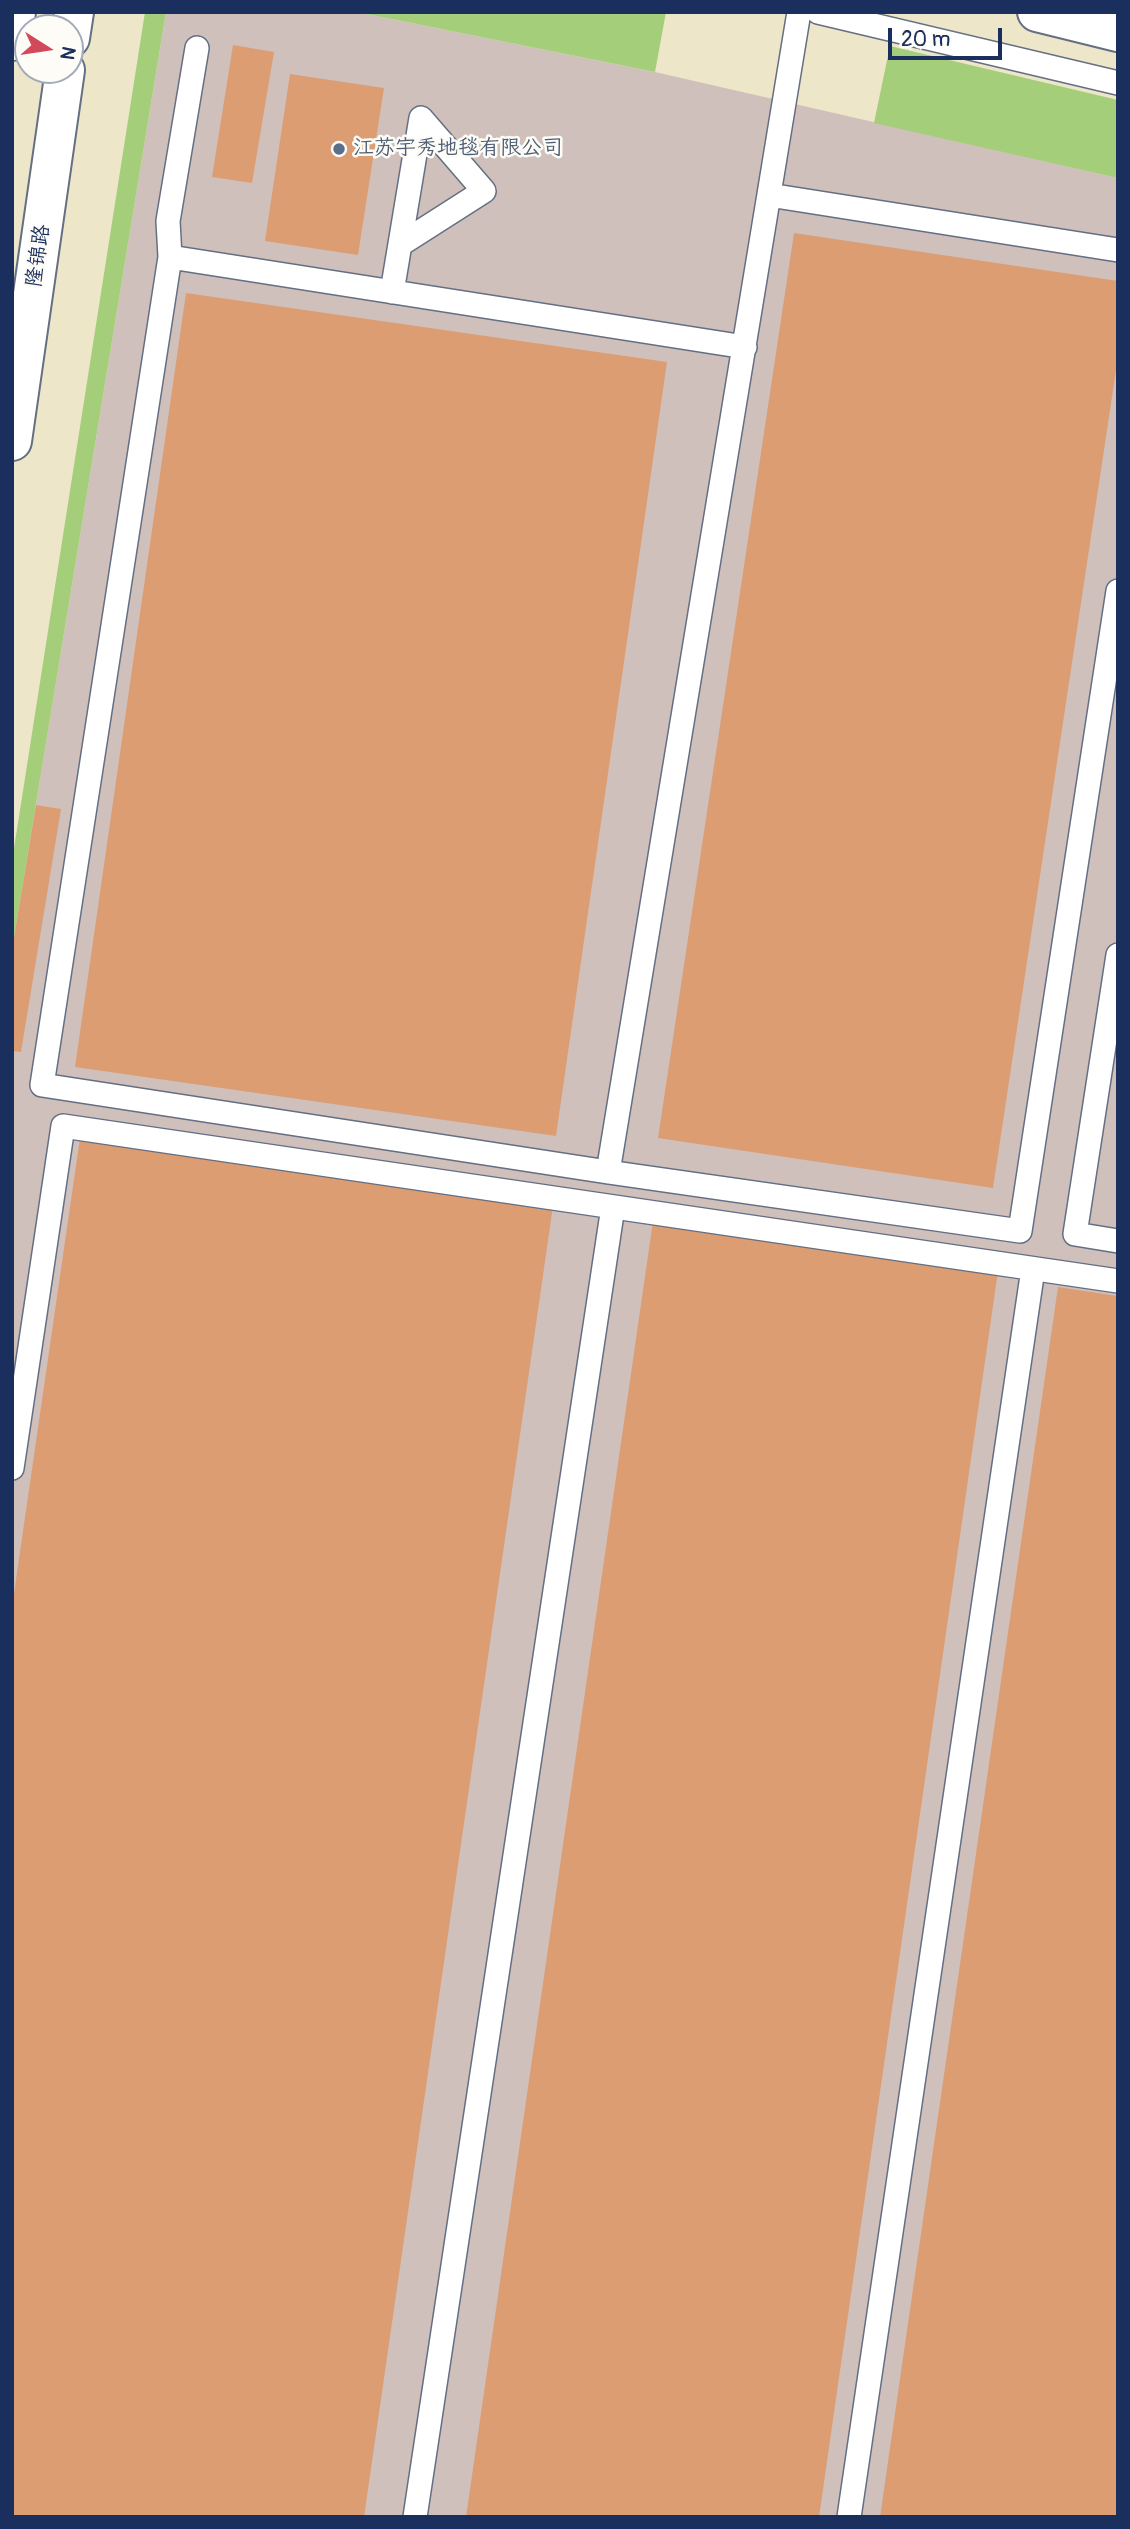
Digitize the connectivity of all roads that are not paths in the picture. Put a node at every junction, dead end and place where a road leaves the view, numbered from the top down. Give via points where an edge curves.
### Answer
1 (16, 12) edge
2 (799, 12) edge
3 (818, 12) edge
4 (1037, 12) edge
5 (1118, 32) edge
6 (12, 41) edge
7 (197, 48) dead end
8 (1118, 83) edge
9 (63, 84) edge
10 (769, 195) junction
11 (401, 244) junction
12 (1118, 250) edge
13 (170, 257) junction
14 (392, 292) junction
15 (745, 347) junction
16 (12, 441) edge
17 (1118, 591) edge
18 (1118, 955) edge
19 (608, 1172) junction
20 (613, 1207) junction
21 (1118, 1241) edge
22 (1033, 1269) junction
23 (1118, 1282) edge
24 (12, 1468) edge
25 (415, 2517) edge
26 (849, 2517) edge

1 - 6 main road
2 - 10 lane
3 - 8 lane
4 - 5 main road
7 - 13 lane via 168,221
9 - 16 main road, 隆锦路
10 - 12 lane
10 - 15 lane
11 - 11 lane via 484,191 421,118 417,143
11 - 14 lane
13 - 14 lane
13 - 19 lane via 42,1085
14 - 15 lane
15 - 19 lane
17 - 19 lane via 1020,1231
18 - 21 lane via 1075,1234
20 - 22 lane
20 - 24 lane via 63,1126
20 - 25 lane
22 - 23 lane
22 - 26 lane

